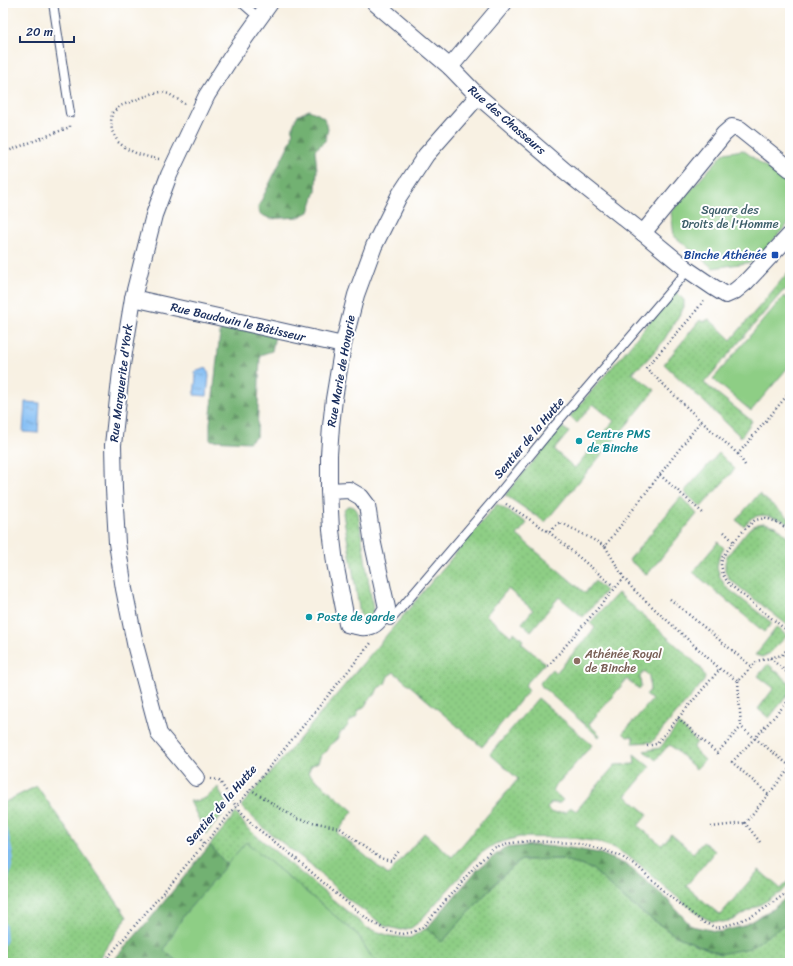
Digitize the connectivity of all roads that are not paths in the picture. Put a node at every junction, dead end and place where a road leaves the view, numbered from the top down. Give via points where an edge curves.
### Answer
1 (53, 3) edge
2 (242, 3) edge
3 (270, 3) edge
4 (375, 3) edge
5 (504, 3) edge
6 (259, 18) junction
7 (450, 67) junction
8 (478, 96) junction
9 (70, 113) road end
10 (790, 169) edge
11 (643, 233) junction
12 (790, 235) edge
13 (688, 270) junction
14 (133, 298) junction
15 (344, 345) junction
16 (329, 491) junction
17 (390, 621) dead end
18 (196, 778) road end

1 - 9 lane
2 - 6 lane
3 - 6 street, Rue Marguerite d'York
4 - 7 street, Rue des Chasseurs
5 - 7 street
6 - 14 street, Rue Marguerite d'York via 207,95 175,161 154,215
7 - 8 street, Rue des Chasseurs
8 - 11 street, Rue des Chasseurs via 565,171
8 - 15 street, Rue Marie de Hongrie via 426,155 399,196 374,246 356,295
10 - 11 street via 740,129 732,127
11 - 13 street, Rue des Chasseurs
12 - 13 street, Rue des Chasseurs via 746,282 726,295
13 - 17 lane, Sentier de la Hutte
14 - 15 street, Rue Baudouin le Bâtisseur
14 - 18 street, Rue Marguerite d'York via 121,371 113,445 117,543 136,648 159,734
15 - 16 street, Rue Marie de Hongrie via 331,426
16 - 16 street, Rue Marie de Hongrie via 335,563 347,624 360,628 371,627 387,608 367,505 361,497 349,490

